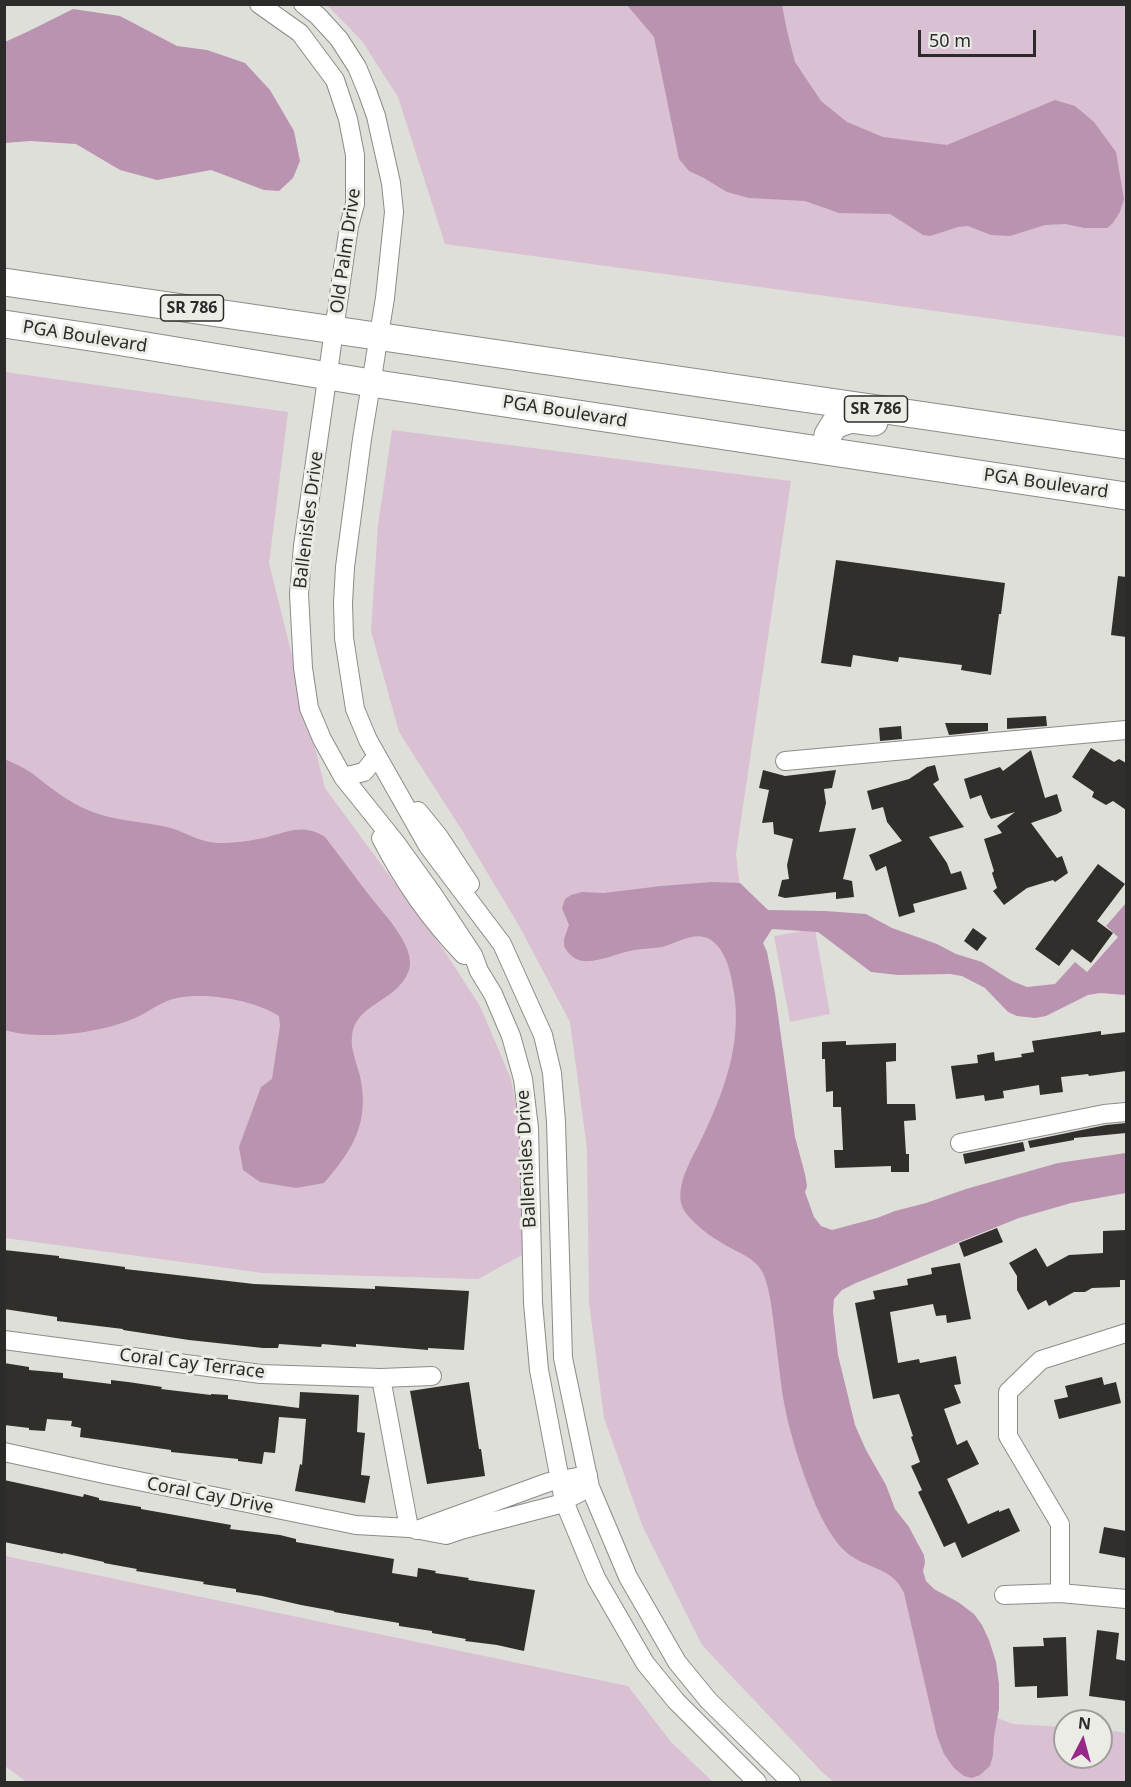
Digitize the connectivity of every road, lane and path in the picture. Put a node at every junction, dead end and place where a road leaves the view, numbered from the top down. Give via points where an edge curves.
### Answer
1 (259, 4) edge
2 (303, 4) edge
3 (4, 282) edge
4 (4, 324) edge
5 (331, 353) junction
6 (375, 360) junction
7 (995, 426) junction
8 (1126, 445) edge
9 (826, 451) junction
10 (1126, 496) edge
11 (1126, 730) edge
12 (377, 756) junction
13 (785, 761) dead end
14 (342, 777) junction
15 (390, 778) junction
16 (362, 800) junction
17 (451, 878) junction
18 (432, 893) junction
19 (502, 944) junction
20 (479, 971) junction
21 (1126, 1112) edge
22 (960, 1143) dead end
23 (1126, 1333) edge
24 (4, 1340) edge
25 (432, 1376) dead end
26 (381, 1377) junction
27 (4, 1452) edge
28 (560, 1480) junction
29 (589, 1481) junction
30 (564, 1501) junction
31 (413, 1529) junction
32 (1060, 1593) junction
33 (1004, 1595) dead end
34 (1126, 1599) edge
35 (757, 1782) edge
36 (791, 1782) edge

1 - 5 street, Old Palm Drive via 300,33 335,80 348,119 355,155 356,204 349,226
2 - 6 street, Old Palm Drive via 339,39 357,67 368,90 391,183 394,212 390,259
3 - 5 main road, PGA Boulevard / SR 786
4 - 5 main road, PGA Boulevard / SR 786 via 110,340
5 - 6 main road, PGA Boulevard / SR 786
5 - 6 main road, PGA Boulevard / SR 786
5 - 14 street, Ballenisles Drive via 299,594 309,708
6 - 7 main road, PGA Boulevard / SR 786
6 - 9 main road, PGA Boulevard / SR 786
6 - 12 street, Ballenisles Drive via 351,519 343,603 355,709
7 - 8 main road, PGA Boulevard / SR 786
7 - 9 main road via 904,425 851,419 834,425
9 - 10 main road, PGA Boulevard / SR 786
11 - 13 street
12 - 14 street via 364,772
12 - 15 street, Ballenisles Drive
14 - 16 street, Ballenisles Drive
15 - 17 street, Ballenisles Drive
15 - 19 street via 439,837 469,882
16 - 18 street, Ballenisles Drive
16 - 20 street via 396,867 443,933
17 - 18 street
17 - 19 street, Ballenisles Drive
18 - 20 street, Ballenisles Drive via 473,955
19 - 29 street, Ballenisles Drive via 543,1035 552,1073 563,1358
20 - 28 street, Ballenisles Drive via 511,1036 522,1079 529,1128 533,1304 539,1370
21 - 22 street
23 - 32 street via 1041,1360 1008,1392 1008,1436 1060,1524
24 - 26 street, Coral Cay Terrace via 261,1374
25 - 26 street, Coral Cay Terrace
26 - 31 street
27 - 31 street, Coral Cay Drive via 356,1525
28 - 29 street, Coral Cay Drive
28 - 30 street, Ballenisles Drive
28 - 31 street, Coral Cay Drive
29 - 30 street, Coral Cay Drive
29 - 36 street, Ballenisles Drive via 628,1577 677,1662 708,1700
30 - 31 street, Coral Cay Drive via 446,1535
30 - 35 street, Ballenisles Drive via 596,1578 645,1663 676,1701
32 - 33 street
32 - 34 street

